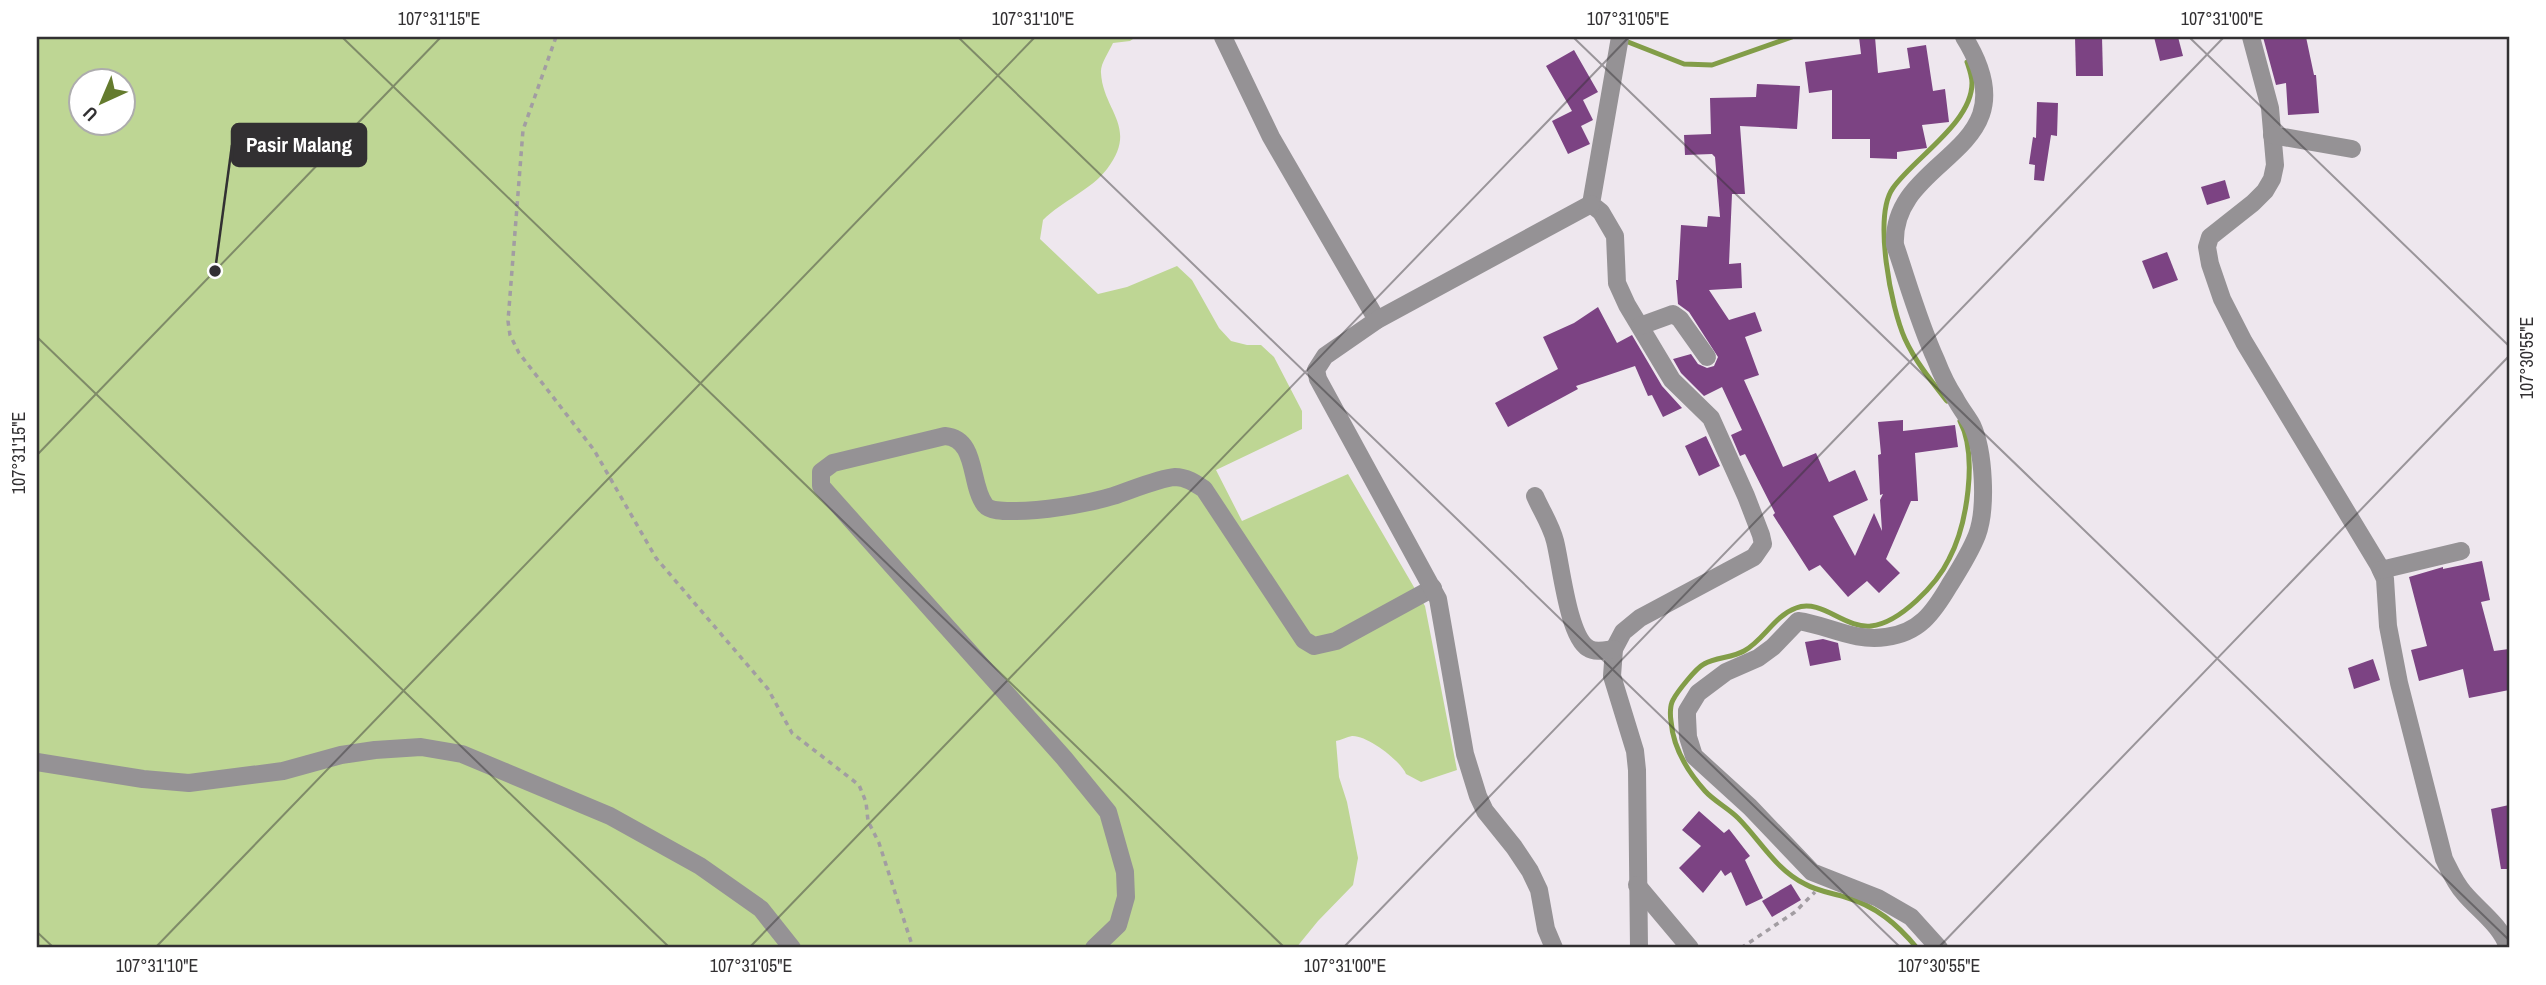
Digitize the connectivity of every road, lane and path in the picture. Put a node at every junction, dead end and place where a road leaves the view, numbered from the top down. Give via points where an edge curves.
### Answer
1 (556, 37) edge
2 (1223, 37) edge
3 (1620, 37) edge
4 (1964, 37) edge
5 (2251, 37) edge
6 (2272, 135) junction
7 (2352, 149) dead end
8 (1591, 204) junction
9 (1377, 320) junction
10 (1640, 326) junction
11 (1707, 357) dead end
12 (1535, 496) dead end
13 (2460, 551) dead end
14 (2381, 570) junction
15 (1433, 588) junction
16 (1614, 649) junction
17 (37, 762) edge
18 (1637, 885) junction
19 (1819, 887) dead end
20 (792, 948) edge
21 (912, 948) edge
22 (1094, 948) edge
23 (1554, 948) edge
24 (1639, 948) edge
25 (1690, 948) edge
26 (1741, 948) edge
27 (1939, 948) edge
28 (2508, 948) edge

1 - 21 path via 523,130 510,335 594,450 656,558 768,689 792,733 859,785
2 - 9 street via 1271,137
3 - 8 street
4 - 27 street via 1982,75 1983,111 1968,139 1917,187 1894,230 1895,245 1935,358 1981,451 1981,506 1975,540 1940,601 1919,624 1883,638 1854,637 1798,621 1758,658 1726,671 1698,693 1687,710 1686,722 1694,756 1812,872 1878,898 1911,917
5 - 6 street via 2270,108
6 - 7 street
6 - 14 street via 2272,179 2253,204 2210,237 2210,264 2244,342
8 - 9 street
8 - 10 street via 1615,236 1617,283
9 - 15 street via 1325,356 1316,370
10 - 11 street via 1673,314
10 - 16 street via 1672,380 1711,418 1763,544 1754,557 1640,618 1623,632
12 - 16 street via 1554,538 1569,611 1581,642 1596,651
13 - 14 street
14 - 28 street via 2399,683 2444,859 2464,893
15 - 22 street via 1336,642 1314,646 1304,640 1204,489 1189,480 1174,477 1096,501 1012,512 992,510 973,475 966,446 945,436 832,463 821,472 821,486 1108,812 1125,872 1126,897 1118,925
15 - 23 street via 1465,754 1478,796 1539,890
16 - 18 street via 1612,676 1637,770
17 - 20 street via 188,783 283,771 375,750 421,747 462,754 610,816 700,866 761,909
18 - 24 street
18 - 25 street
19 - 26 path via 1807,901

